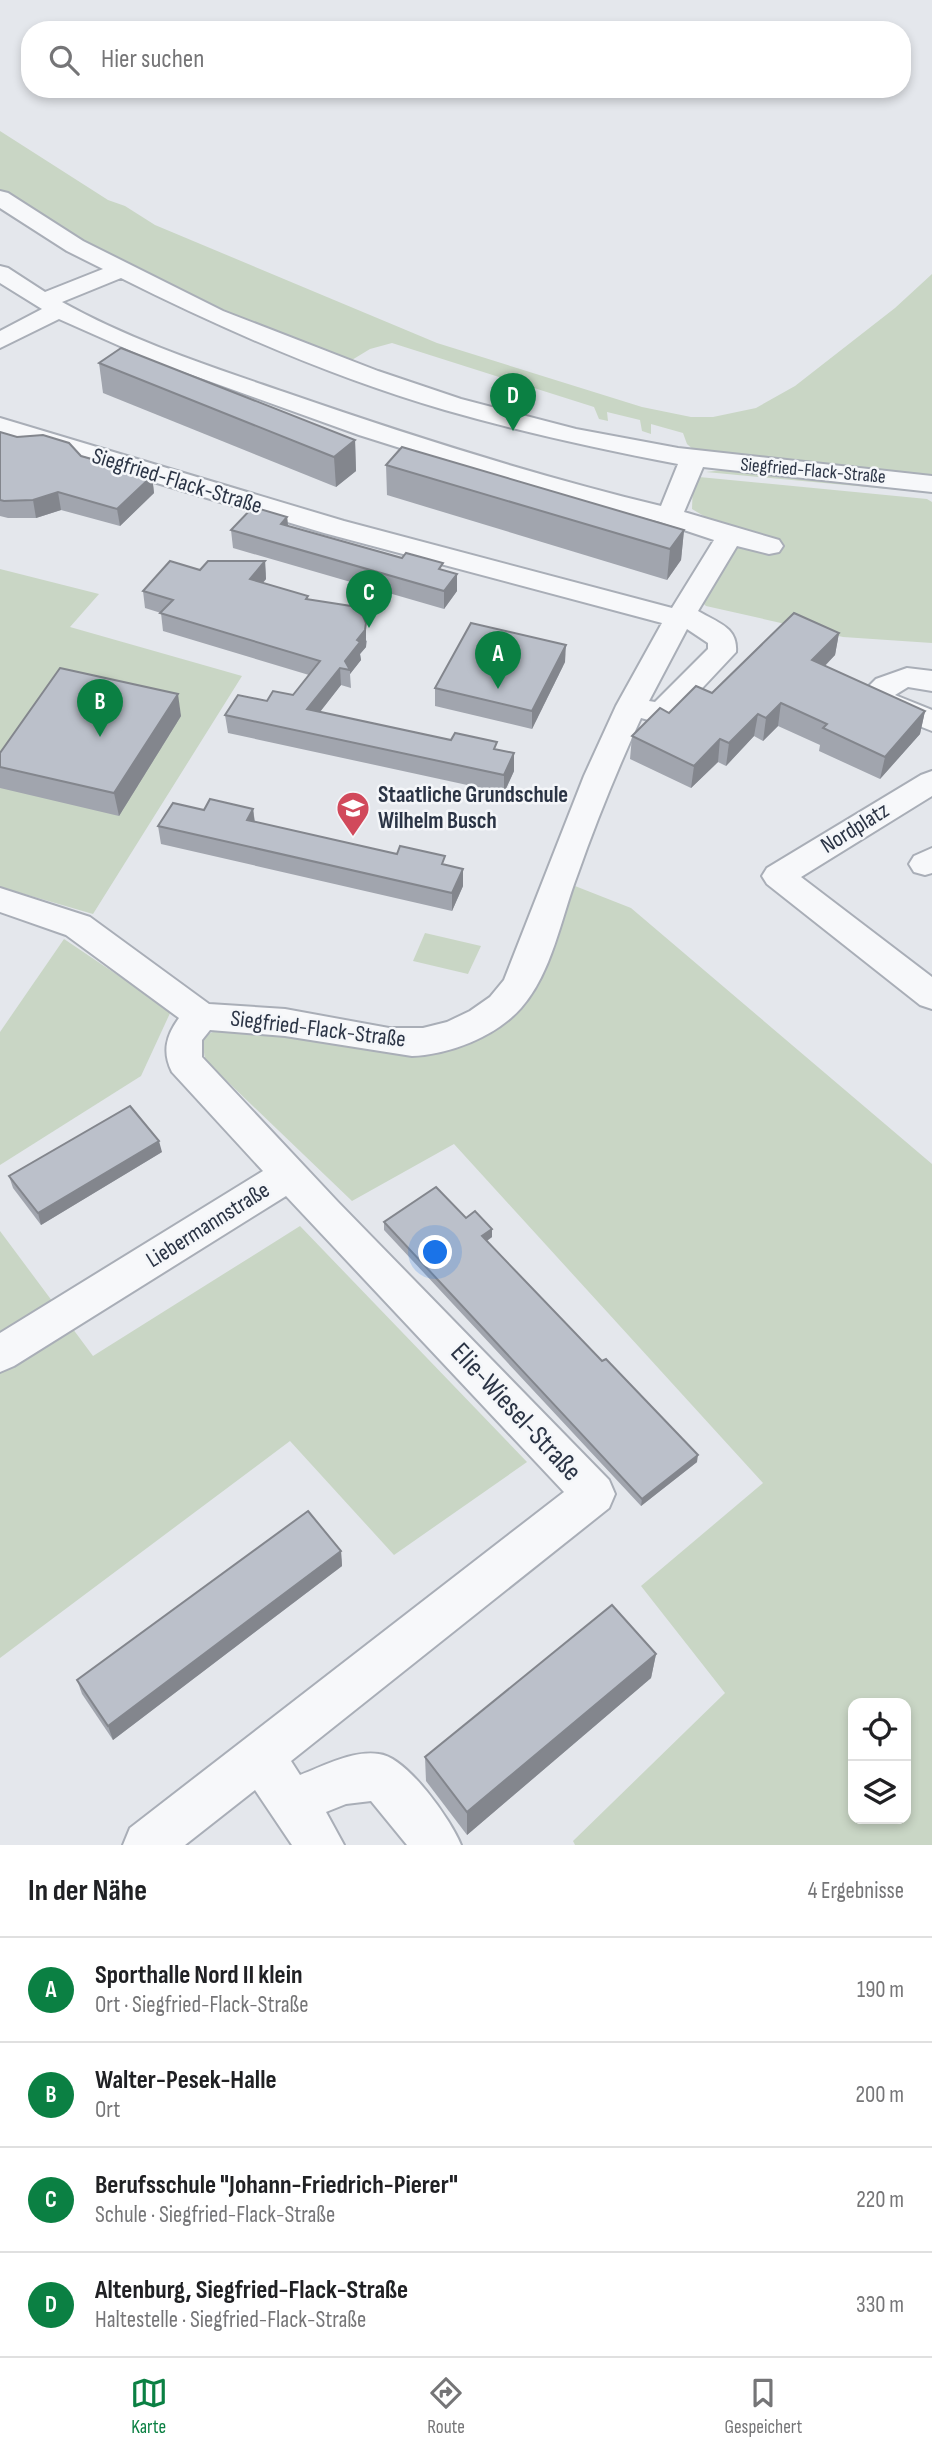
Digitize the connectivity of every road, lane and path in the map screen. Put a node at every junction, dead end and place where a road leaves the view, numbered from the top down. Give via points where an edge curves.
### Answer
1 (0, 198) edge
2 (121, 270) junction
3 (0, 273) edge
4 (51, 305) junction
5 (0, 341) edge
6 (0, 426) edge
7 (693, 459) junction
8 (932, 484) edge
9 (669, 516) junction
10 (730, 536) junction
11 (769, 546) dead end
12 (681, 617) junction
13 (932, 681) edge
14 (631, 706) junction
15 (932, 721) edge
16 (926, 793) edge
17 (0, 900) edge
18 (932, 996) edge
19 (202, 1017) junction
20 (290, 1174) junction
21 (0, 1354) edge
22 (260, 1757) junction
23 (292, 1802) junction
24 (147, 1845) edge
25 (320, 1845) edge
26 (437, 1845) edge

1 - 2 street, Siegfried-Flack-Straße
2 - 4 street
2 - 7 street, Siegfried-Flack-Straße via 215,316 452,404 574,436
3 - 4 street
4 - 5 street
4 - 9 street via 198,370 412,446
6 - 12 street, Siegfried-Flack-Straße via 259,506
7 - 8 street, Siegfried-Flack-Straße
7 - 9 street
9 - 10 street
10 - 11 street
10 - 12 street, Siegfried-Flack-Straße
12 - 14 street, Siegfried-Flack-Straße
12 - 14 street via 723,639 722,652 665,709 656,712
13 - 15 street via 904,677 866,693
14 - 19 street, Siegfried-Flack-Straße via 522,976 512,996 478,1024 421,1042 394,1042 281,1021
16 - 18 street, Nordplatz via 778,876
17 - 19 street via 78,926
19 - 20 street, Liebermannstraße via 181,1046 185,1062
20 - 21 street, Liebermannstraße
20 - 22 street, Elie-Wiesel-Straße via 594,1494
22 - 23 street
22 - 24 street, Elie-Wiesel-Straße
23 - 25 street
23 - 26 street via 346,1781 379,1777

